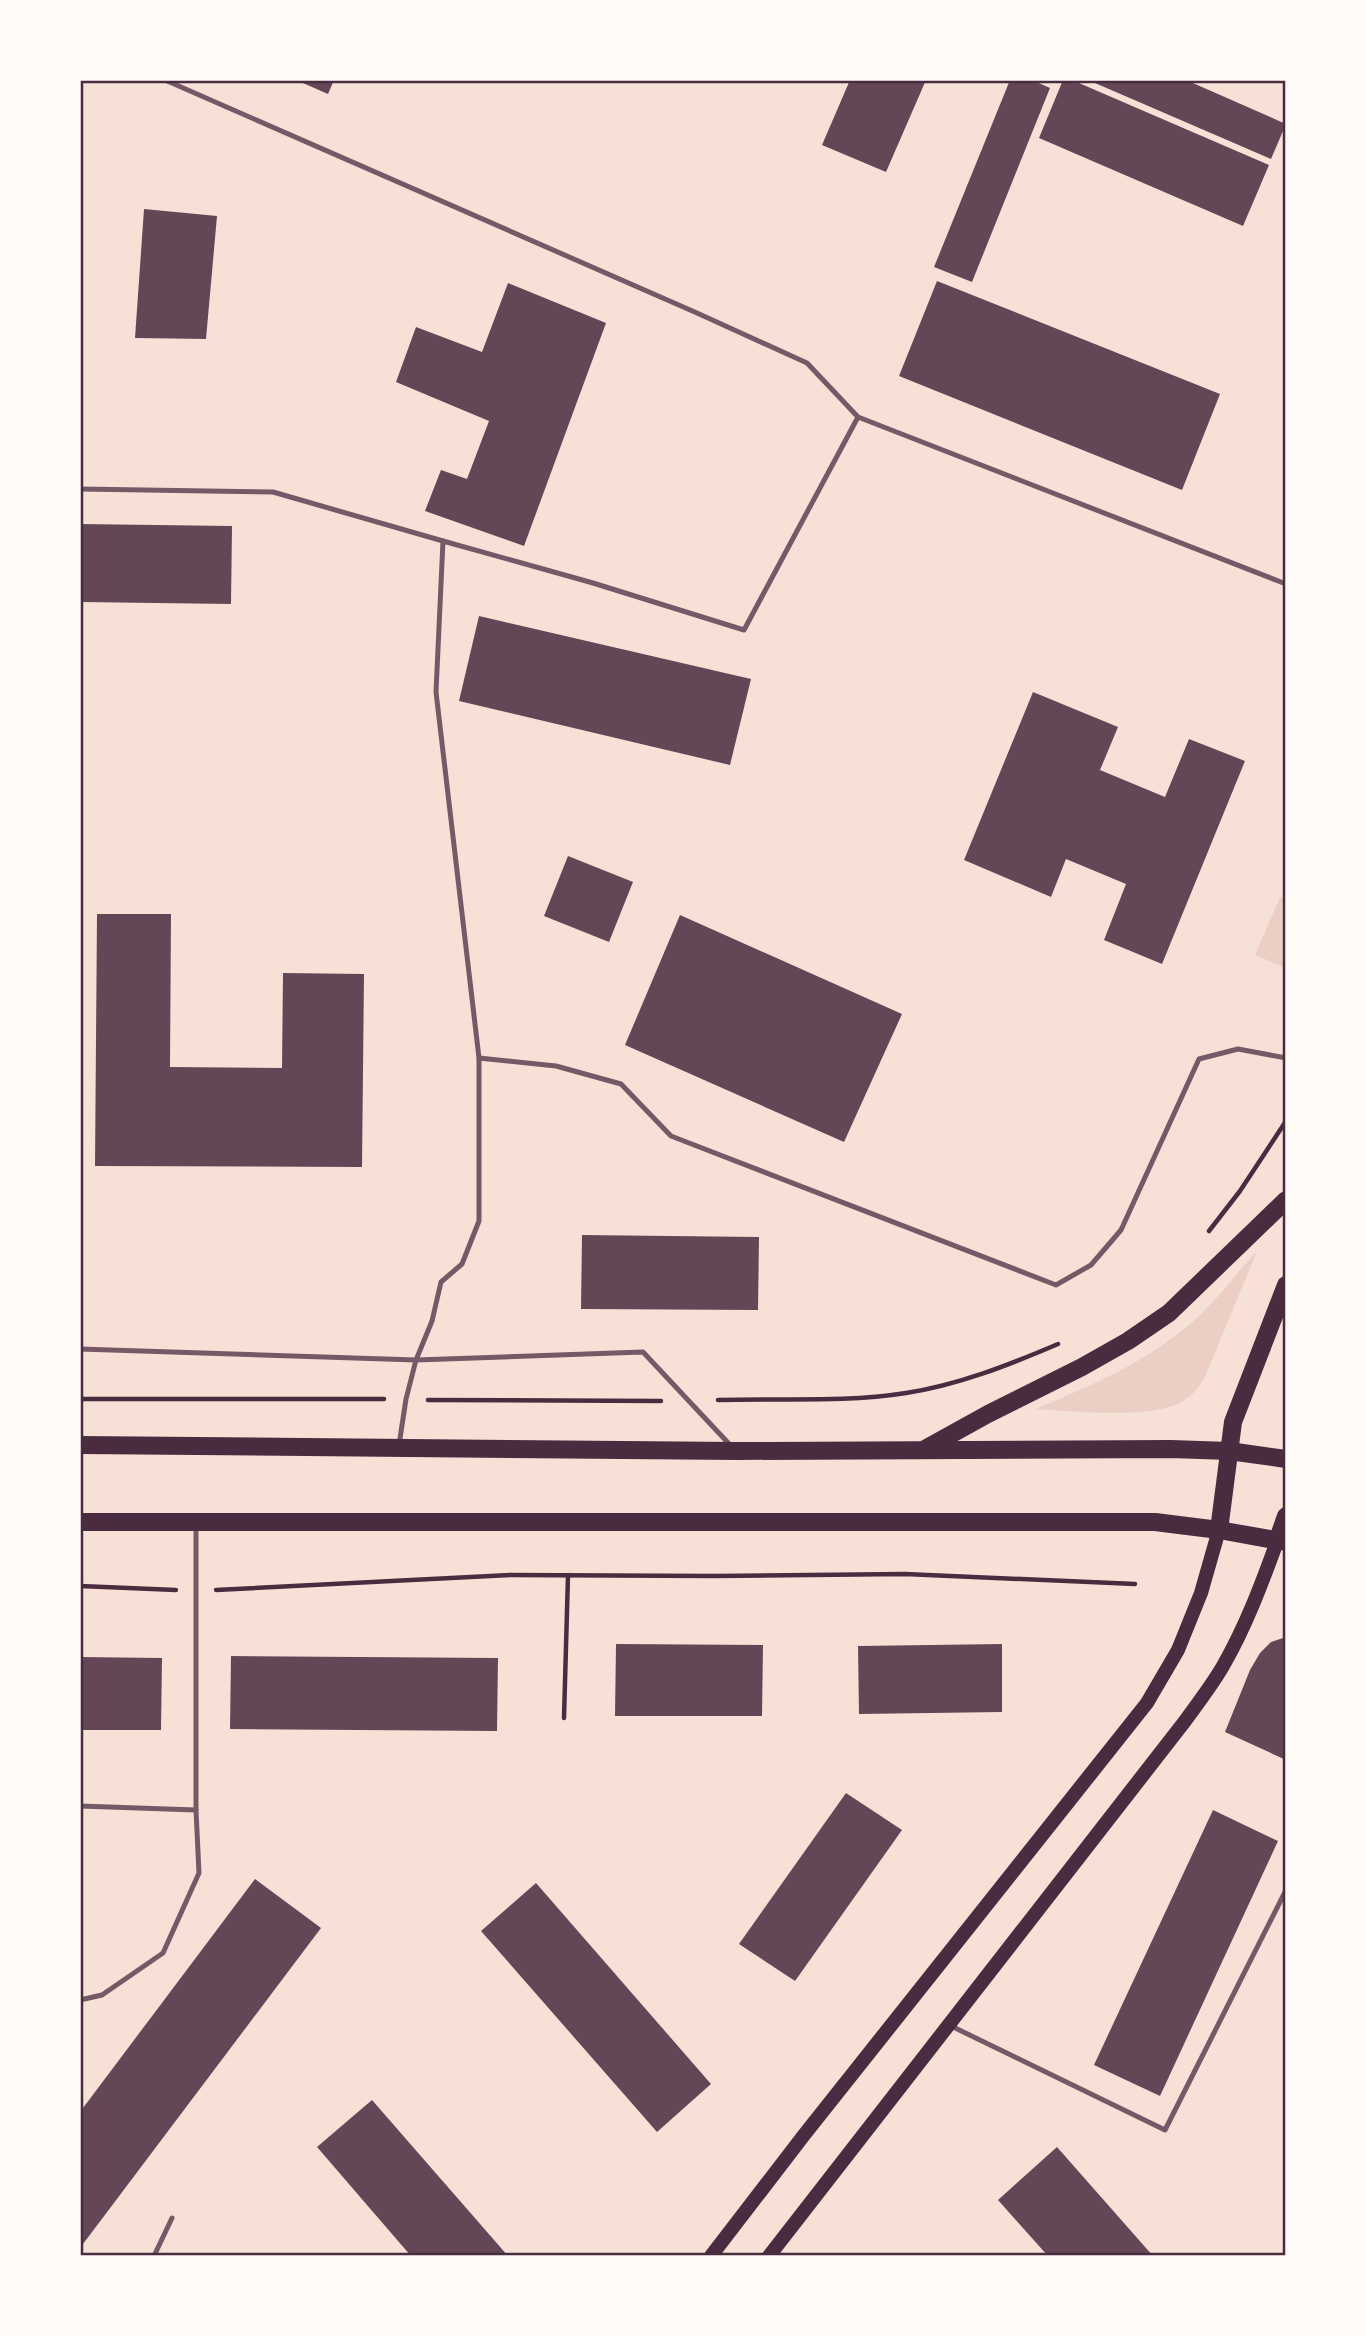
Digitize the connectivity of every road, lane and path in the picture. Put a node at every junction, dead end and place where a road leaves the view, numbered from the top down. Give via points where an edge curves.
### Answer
1 (165, 80) edge
2 (858, 417) junction
3 (80, 489) edge
4 (443, 541) junction
5 (1286, 584) edge
6 (479, 1058) junction
7 (1286, 1058) edge
8 (1286, 1121) edge
9 (1286, 1200) edge
10 (1201, 1241) dead end
11 (1286, 1285) edge
12 (1068, 1339) dead end
13 (80, 1349) edge
14 (416, 1360) junction
15 (80, 1399) edge
16 (406, 1399) junction
17 (689, 1401) junction
18 (80, 1445) edge
19 (399, 1447) junction
20 (737, 1451) junction
21 (921, 1451) junction
22 (1229, 1451) junction
23 (1286, 1459) edge
24 (1286, 1516) edge
25 (80, 1522) edge
26 (196, 1522) junction
27 (1219, 1530) junction
28 (1282, 1541) edge
29 (568, 1575) junction
30 (1135, 1584) dead end
31 (80, 1586) edge
32 (196, 1591) junction
33 (564, 1718) dead end
34 (80, 1806) edge
35 (196, 1810) junction
36 (1286, 1890) edge
37 (80, 2000) edge
38 (949, 2025) junction
39 (172, 2218) dead end
40 (154, 2256) edge
41 (711, 2256) edge
42 (769, 2256) edge

1 - 2 lane via 807,363
2 - 4 lane via 744,629
2 - 5 lane
3 - 4 lane via 273,492
4 - 6 lane via 436,692
6 - 7 lane via 556,1066 621,1084 671,1136 1056,1285 1091,1265 1121,1230 1199,1059 1238,1049
6 - 14 lane via 479,1221 462,1264 442,1282
8 - 10 path
9 - 21 main road via 1159,1320 1082,1367
11 - 22 main road via 1233,1422
12 - 17 path via 1004,1367 905,1394
13 - 14 lane
14 - 16 lane
14 - 17 lane via 643,1352
15 - 16 path
16 - 17 path
16 - 19 lane
17 - 20 lane
18 - 19 main road
19 - 20 main road
20 - 21 main road
21 - 22 main road
22 - 23 main road
22 - 27 main road
24 - 28 main road
25 - 26 main road
26 - 27 main road via 1154,1522
26 - 32 lane
27 - 28 main road
27 - 41 main road via 1183,1639 1147,1703
28 - 38 main road via 1236,1642 1210,1685
29 - 30 path via 905,1574
29 - 32 path
29 - 33 path
31 - 32 path
32 - 35 lane
34 - 35 lane
35 - 37 lane via 199,1873 163,1953 103,1995
36 - 38 lane via 1165,2130
38 - 42 main road
39 - 40 lane

